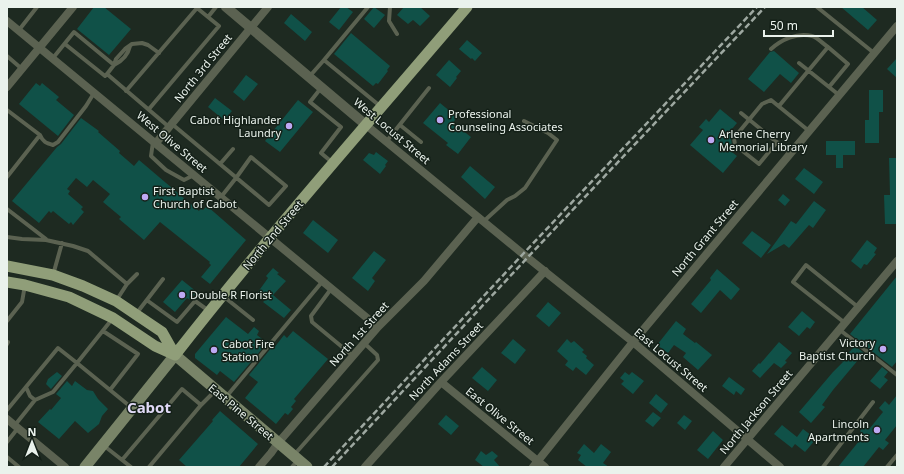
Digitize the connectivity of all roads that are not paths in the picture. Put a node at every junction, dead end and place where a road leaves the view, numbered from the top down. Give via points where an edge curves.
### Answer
1 (73, 7) edge
2 (216, 7) edge
3 (226, 7) edge
4 (268, 7) edge
5 (368, 7) edge
6 (390, 7) edge
7 (817, 7) edge
8 (34, 8) edge
9 (463, 10) edge
10 (208, 17) junction
11 (7, 21) edge
12 (897, 26) edge
13 (251, 27) junction
14 (18, 30) junction
15 (397, 34) dead end
16 (65, 44) junction
17 (828, 48) junction
18 (40, 49) junction
19 (771, 50) dead end
20 (159, 52) junction
21 (874, 53) junction
22 (7, 56) edge
23 (53, 59) junction
24 (324, 60) junction
25 (800, 63) dead end
26 (114, 65) junction
27 (22, 69) junction
28 (809, 70) junction
29 (107, 74) junction
30 (309, 77) junction
31 (7, 87) edge
32 (322, 87) junction
33 (829, 87) junction
34 (429, 88) dead end
35 (126, 91) junction
36 (94, 93) junction
37 (839, 95) junction
38 (779, 106) junction
39 (381, 108) junction
40 (149, 109) junction
41 (7, 110) edge
42 (741, 113) dead end
43 (749, 119) junction
44 (524, 121) dead end
45 (170, 125) junction
46 (366, 125) junction
47 (400, 125) junction
48 (809, 130) junction
49 (40, 135) junction
50 (154, 142) junction
51 (386, 142) junction
52 (421, 142) dead end
53 (777, 142) junction
54 (233, 149) dead end
55 (790, 153) junction
56 (334, 163) junction
57 (220, 164) junction
58 (194, 175) junction
59 (7, 177) edge
60 (236, 178) junction
61 (221, 197) junction
62 (7, 208) edge
63 (481, 219) junction
64 (7, 237) edge
65 (270, 238) junction
66 (46, 240) junction
67 (62, 243) junction
68 (897, 261) edge
69 (7, 266) edge
70 (545, 271) junction
71 (137, 274) dead end
72 (53, 275) junction
73 (163, 279) dead end
74 (7, 282) edge
75 (322, 282) junction
76 (127, 284) junction
77 (25, 285) junction
78 (331, 289) junction
79 (222, 296) junction
80 (116, 301) junction
81 (148, 301) junction
82 (859, 307) junction
83 (209, 312) junction
84 (136, 314) junction
85 (113, 318) junction
86 (253, 320) dead end
87 (7, 321) edge
88 (842, 326) junction
89 (378, 327) junction
90 (103, 331) junction
91 (633, 342) junction
92 (364, 343) junction
93 (175, 355) junction
94 (354, 356) junction
95 (77, 363) junction
96 (897, 375) edge
97 (441, 382) junction
98 (26, 387) junction
99 (110, 390) junction
100 (216, 390) junction
101 (225, 398) junction
102 (35, 400) junction
103 (874, 402) dead end
104 (201, 405) junction
105 (132, 408) junction
106 (7, 410) edge
107 (7, 419) edge
108 (17, 427) junction
109 (747, 439) junction
110 (7, 442) edge
111 (278, 443) junction
112 (103, 445) junction
113 (897, 455) edge
114 (7, 458) edge
115 (122, 460) junction
116 (294, 461) edge
117 (535, 464) edge
118 (19, 467) edge
119 (65, 467) edge
120 (85, 467) edge
121 (131, 467) edge
122 (149, 467) edge
123 (259, 467) edge
124 (307, 467) edge
125 (365, 467) edge
126 (545, 467) edge
127 (724, 467) edge
128 (780, 467) edge
129 (823, 467) edge
130 (887, 467) edge

1 - 18 street
2 - 10 lane
3 - 13 street, West Locust Street
4 - 13 street, North 3rd Street
5 - 24 lane
6 - 15 lane via 389,21
7 - 21 lane
8 - 14 lane
9 - 39 main road, North 2nd Street
10 - 20 lane via 197,8
10 - 40 lane via 219,26
11 - 14 street, West Olive Street
12 - 21 street, North Grant Street
13 - 30 street, West Locust Street
13 - 45 street, North 3rd Street
14 - 18 street, West Olive Street
16 - 23 lane
16 - 26 lane via 74,32
16 - 29 lane via 105,76
17 - 19 lane via 813,36 802,36 779,41
17 - 28 lane
17 - 33 lane via 848,64
18 - 23 street, West Olive Street
18 - 27 street
20 - 26 lane via 148,45 137,43 130,46 120,62
20 - 35 lane
21 - 37 street, North Grant Street
22 - 27 lane
23 - 36 street, West Olive Street
24 - 30 lane
24 - 39 lane
25 - 28 lane
26 - 29 lane
27 - 31 street
28 - 33 lane
28 - 38 lane
29 - 35 lane
30 - 32 street, West Locust Street
32 - 46 street, West Locust Street
32 - 56 lane via 310,102 341,128 321,153
33 - 37 lane
34 - 47 lane
35 - 40 lane
36 - 49 lane via 58,142 53,145 46,143
36 - 50 street, West Olive Street
37 - 48 street, North Grant Street
38 - 43 lane via 771,100 762,104
38 - 48 lane
39 - 46 main road, North 2nd Street
40 - 45 lane
41 - 49 lane
42 - 43 lane
43 - 53 lane
43 - 53 lane via 734,138 735,144 759,164
44 - 63 lane via 557,140 525,188
45 - 50 street, North 3rd Street
45 - 57 lane
46 - 51 street, West Locust Street
46 - 56 main road, North 2nd Street
47 - 51 lane
47 - 52 lane
48 - 55 street, North Grant Street
49 - 59 lane
50 - 58 street, West Olive Street
50 - 58 lane via 151,156 166,170 184,180
51 - 63 street, West Locust Street
53 - 55 lane
54 - 57 lane
55 - 91 street, North Grant Street
56 - 65 main road, North 2nd Street
57 - 60 lane
58 - 61 street, West Olive Street
60 - 60 lane via 269,206 286,186 251,157
60 - 61 lane
61 - 65 street, West Olive Street
62 - 66 lane
63 - 70 street, West Locust Street
63 - 89 street, North 1st Street
64 - 66 lane
65 - 75 street, West Olive Street
65 - 79 main road, North 2nd Street
66 - 67 lane
67 - 72 lane
67 - 76 lane via 88,251
68 - 82 street, North Jackson Street
69 - 72 main road
70 - 91 street, East Locust Street
70 - 97 street, North Adams Street
71 - 76 lane
72 - 80 main road
73 - 81 lane
74 - 77 main road
75 - 78 street, West Olive Street
75 - 101 lane
76 - 80 lane
77 - 85 main road via 69,298
77 - 87 lane via 22,302
78 - 89 street, West Olive Street
78 - 94 lane via 311,316 312,322
79 - 83 main road, North 2nd Street
79 - 86 lane
80 - 84 main road
81 - 83 lane via 176,322 195,301
81 - 84 lane
82 - 88 street, North Jackson Street
82 - 88 lane via 806,265 793,282
83 - 93 main road, North 2nd Street
84 - 93 main road via 162,332
85 - 90 lane
85 - 93 main road via 155,346
88 - 96 lane
88 - 109 street, North Jackson Street
89 - 92 street, North 1st Street
90 - 95 lane
90 - 99 lane via 138,354
91 - 109 street, East Locust Street
91 - 117 street, North Grant Street
92 - 94 street, North 1st Street
92 - 116 lane via 377,355 378,360
93 - 100 main road, East Pine Street
93 - 105 main road, North 2nd Street
94 - 111 street, North 1st Street
95 - 98 lane via 58,348
95 - 99 lane
95 - 102 lane via 53,392
97 - 117 street, East Olive Street
97 - 125 street, North Adams Street
98 - 102 lane
98 - 106 lane
99 - 105 lane
100 - 101 main road, East Pine Street
100 - 104 lane
101 - 111 main road, East Pine Street
102 - 108 lane
103 - 129 lane
104 - 115 lane via 182,389
104 - 122 lane
105 - 112 main road, North 2nd Street
107 - 108 street
108 - 110 lane
108 - 119 street
109 - 127 street, North Jackson Street
109 - 128 street, East Locust Street
111 - 116 main road, East Pine Street
111 - 123 street, North 1st Street
112 - 115 lane
112 - 120 main road, North 2nd Street
113 - 130 lane
114 - 118 lane
115 - 121 lane
116 - 124 main road, East Pine Street
117 - 126 street, East Olive Street

